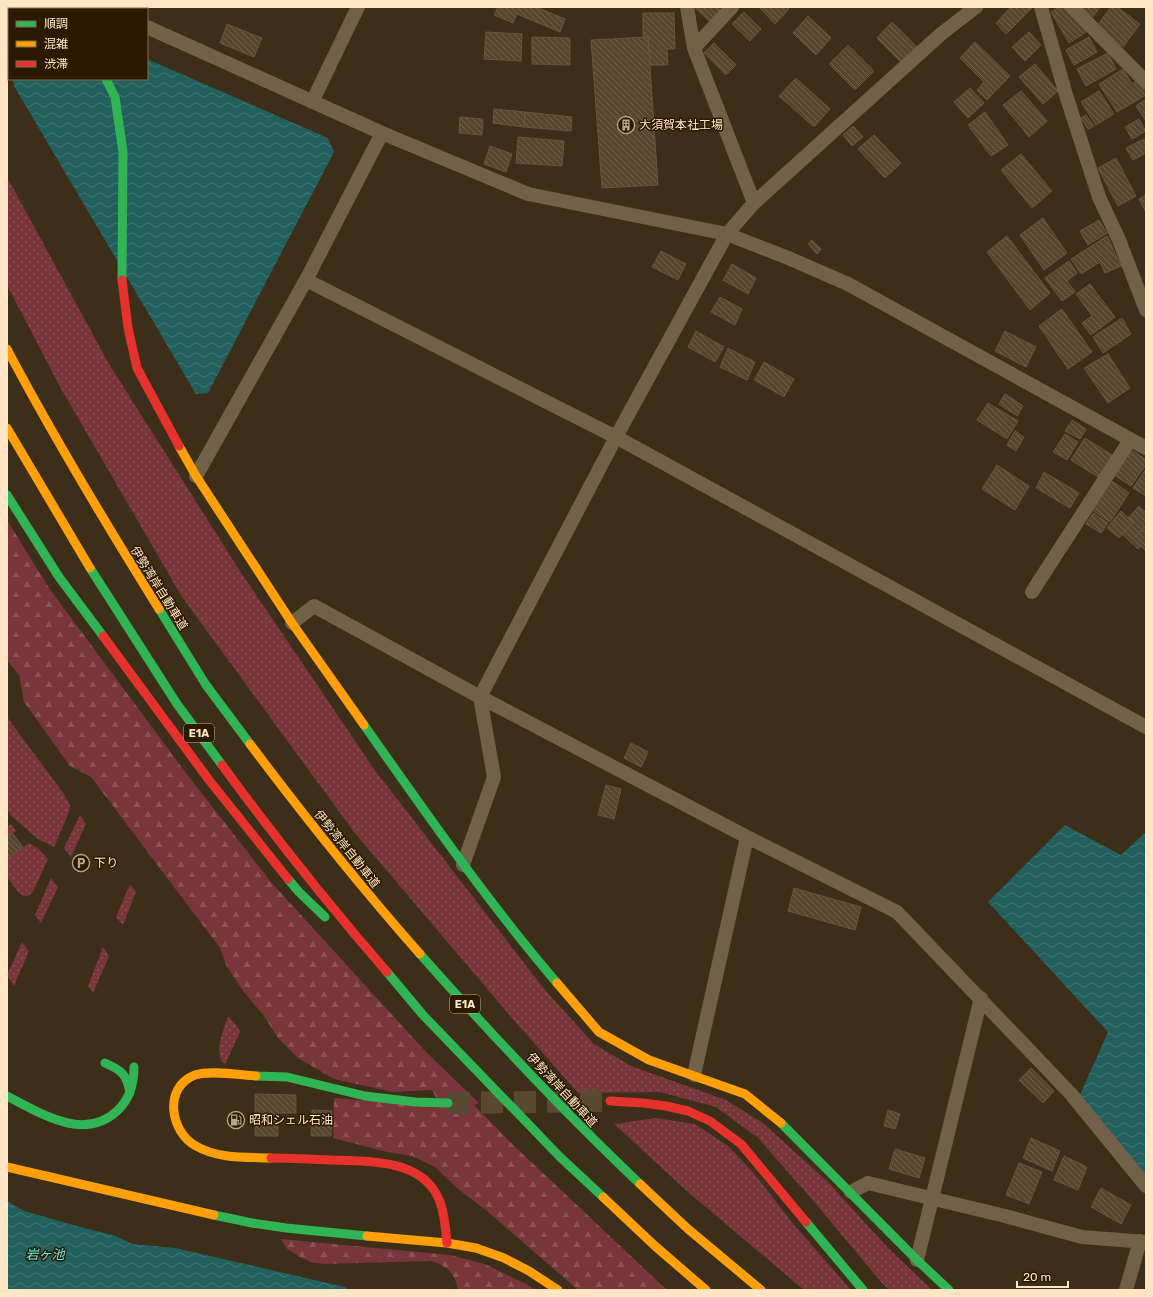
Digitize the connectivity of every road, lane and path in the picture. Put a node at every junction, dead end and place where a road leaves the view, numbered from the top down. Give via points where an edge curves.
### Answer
1 (358, 7) edge
2 (687, 7) edge
3 (732, 7) edge
4 (976, 7) edge
5 (1041, 7) edge
6 (1072, 7) edge
7 (148, 27) edge
8 (694, 48) junction
9 (106, 80) edge
10 (1146, 82) edge
11 (312, 102) junction
12 (382, 133) junction
13 (754, 203) junction
14 (727, 234) junction
15 (306, 280) junction
16 (1146, 310) edge
17 (7, 349) edge
18 (7, 428) edge
19 (616, 437) junction
20 (1130, 440) junction
21 (1146, 448) edge
22 (196, 476) junction
23 (7, 495) edge
24 (1032, 592) dead end
25 (292, 623) junction
26 (480, 697) junction
27 (1146, 727) edge
28 (747, 836) junction
29 (463, 865) junction
30 (333, 925) dead end
31 (350, 942) dead end
32 (981, 998) junction
33 (423, 1015) junction
34 (105, 1064) dead end
35 (134, 1067) dead end
36 (694, 1074) junction
37 (130, 1093) junction
38 (7, 1096) edge
39 (610, 1101) tunnel mouth
40 (448, 1103) tunnel mouth
41 (7, 1167) edge
42 (1146, 1186) edge
43 (851, 1192) junction
44 (932, 1199) junction
45 (1143, 1242) edge
46 (447, 1243) junction
47 (917, 1260) junction
48 (558, 1290) edge
49 (706, 1290) edge
50 (761, 1290) edge
51 (863, 1290) edge
52 (949, 1290) edge
53 (1126, 1290) edge

1 - 11 street
2 - 8 street
3 - 8 street
4 - 13 street via 941,34
5 - 16 street via 1099,197
6 - 10 street
7 - 11 street
8 - 13 street
9 - 22 main road via 115,97 123,152 121,273 124,305 134,354 138,368
11 - 12 street
12 - 14 street via 528,194
12 - 15 street
13 - 14 street
14 - 19 street
14 - 20 street via 848,284
15 - 19 street
15 - 22 street
17 - 50 main road, 伊勢湾岸自動車道 / E1A via 40,412 120,547 202,678 290,799 418,952 590,1136 688,1229
18 - 33 main road, E1A via 90,568 177,704 260,818
19 - 26 street
19 - 27 street
20 - 21 street
20 - 24 street
22 - 25 main road
23 - 30 main road via 60,577 209,780 299,892
25 - 26 street via 314,606
25 - 29 main road
26 - 28 street
26 - 29 street via 494,777
28 - 32 street via 897,912
28 - 36 street
29 - 36 main road via 527,948 599,1032 649,1060
31 - 33 main road
32 - 42 street via 1071,1094
32 - 44 street
33 - 49 main road, E1A via 560,1158
34 - 37 main road via 126,1074
35 - 37 main road
36 - 43 main road via 745,1094 777,1119
37 - 38 main road via 113,1116 88,1126 55,1119
39 - 51 main road via 675,1107 698,1115 723,1130 741,1144
40 - 46 main road via 365,1096 287,1077 202,1073 182,1083 174,1104 176,1127 181,1135 201,1149 216,1154 374,1162 410,1170 423,1177 435,1190 445,1221
41 - 46 main road via 252,1223
43 - 44 street via 868,1183
43 - 47 main road
44 - 45 street via 1082,1237
44 - 47 street
45 - 53 street
46 - 48 main road via 476,1248 504,1258 529,1270
47 - 52 main road

